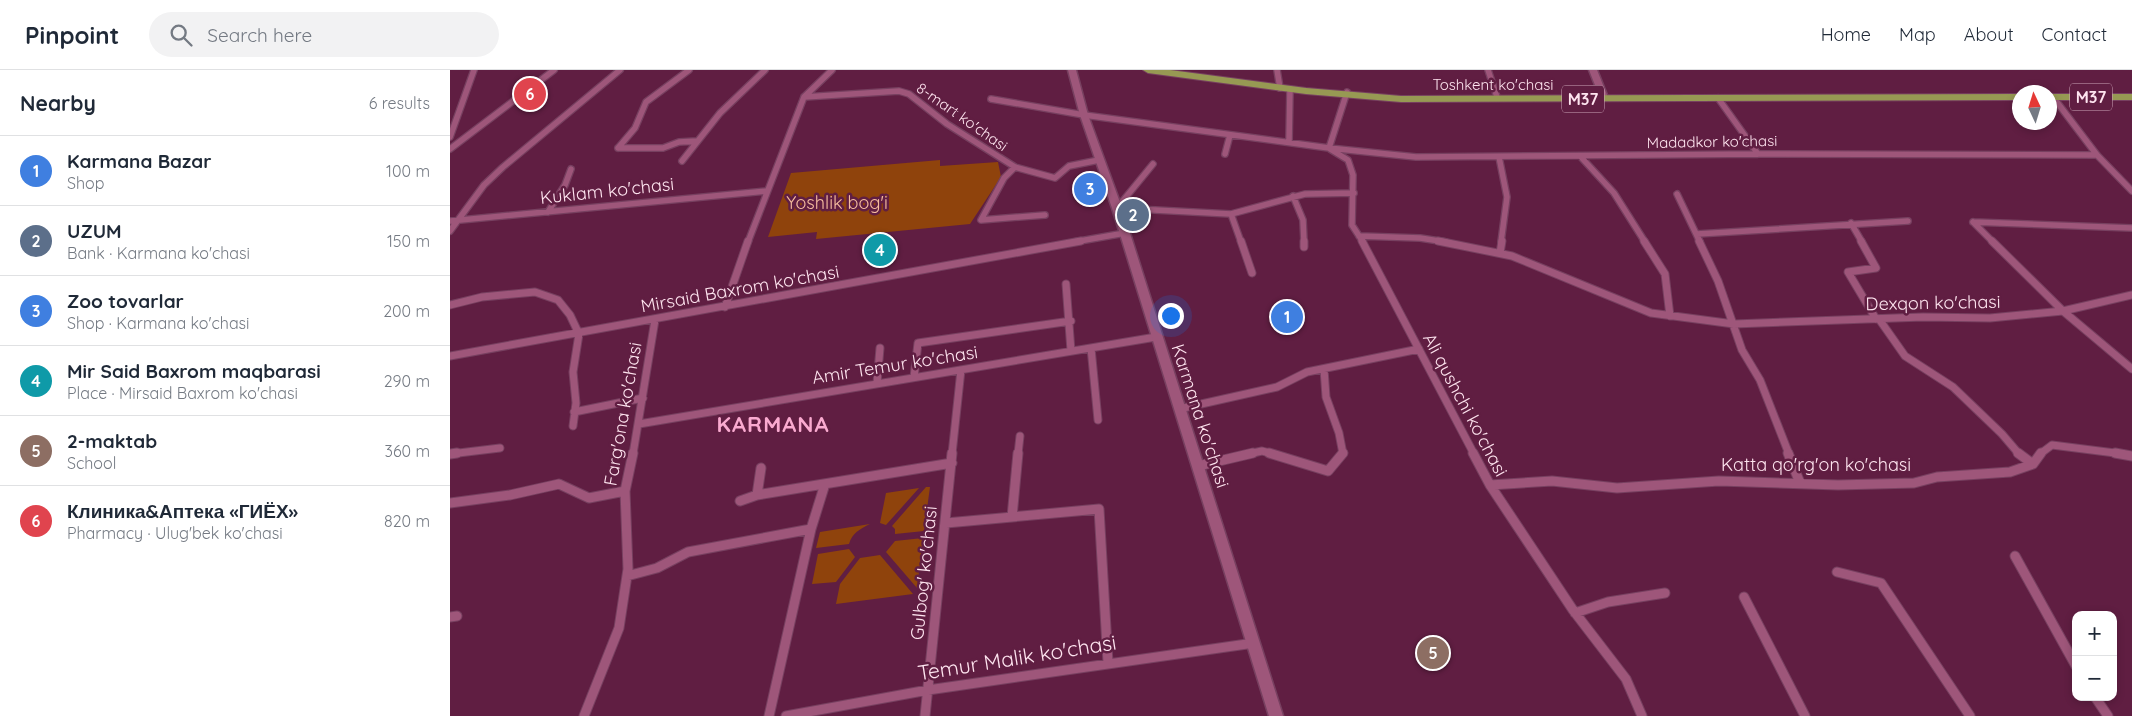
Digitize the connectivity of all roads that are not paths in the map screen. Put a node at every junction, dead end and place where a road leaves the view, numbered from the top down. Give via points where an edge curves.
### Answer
1 (474, 70) edge
2 (554, 70) edge
3 (620, 70) edge
4 (688, 70) edge
5 (765, 70) edge
6 (832, 70) edge
7 (1072, 70) edge
8 (1148, 70) edge
9 (1174, 70) edge
10 (1277, 70) edge
11 (1488, 70) edge
12 (1593, 70) edge
13 (1283, 87) junction
14 (2012, 93) edge
15 (2132, 93) edge
16 (1346, 94) junction
17 (2057, 96) edge
18 (2057, 96) edge
19 (804, 97) junction
20 (1497, 97) junction
21 (1604, 97) junction
22 (2012, 97) edge
23 (2132, 97) edge
24 (1718, 98) junction
25 (991, 99) dead end
26 (2057, 104) edge
27 (1084, 115) junction
28 (1230, 135) junction
29 (450, 138) edge
30 (696, 141) junction
31 (458, 142) junction
32 (1289, 142) junction
33 (1328, 148) junction
34 (450, 149) edge
35 (1225, 154) dead end
36 (1758, 154) junction
37 (2097, 155) junction
38 (1580, 156) junction
39 (1499, 157) junction
40 (1099, 160) junction
41 (682, 162) dead end
42 (1153, 164) dead end
43 (1015, 167) junction
44 (571, 169) dead end
45 (2132, 190) edge
46 (767, 191) junction
47 (1354, 193) junction
48 (1677, 194) dead end
49 (1293, 196) junction
50 (1117, 208) junction
51 (548, 212) junction
52 (1231, 214) junction
53 (1045, 215) dead end
54 (450, 221) edge
55 (458, 221) junction
56 (1908, 221) dead end
57 (1851, 223) junction
58 (2132, 228) edge
59 (450, 231) edge
60 (1125, 233) junction
61 (1697, 234) junction
62 (1359, 236) junction
63 (1304, 247) dead end
64 (1500, 254) junction
65 (1252, 273) dead end
66 (1066, 284) dead end
67 (2132, 295) edge
68 (450, 305) edge
69 (725, 307) junction
70 (2063, 311) junction
71 (1670, 316) junction
72 (1877, 319) junction
73 (654, 320) junction
74 (1071, 321) junction
75 (1734, 324) junction
76 (579, 334) junction
77 (1156, 337) junction
78 (880, 348) dead end
79 (1091, 348) junction
80 (1419, 350) junction
81 (1071, 351) junction
82 (450, 356) edge
83 (2132, 368) edge
84 (1324, 369) junction
85 (961, 370) junction
86 (914, 377) junction
87 (878, 383) junction
88 (644, 398) junction
89 (1179, 409) junction
90 (574, 412) junction
91 (1098, 420) dead end
92 (639, 424) junction
93 (573, 426) dead end
94 (1020, 436) dead end
95 (500, 448) dead end
96 (450, 454) edge
97 (2132, 456) edge
98 (952, 462) junction
99 (2033, 464) junction
100 (1198, 466) junction
101 (761, 468) dead end
102 (1800, 483) junction
103 (825, 484) junction
104 (1490, 485) junction
105 (625, 491) junction
106 (757, 495) junction
107 (740, 501) dead end
108 (450, 503) edge
109 (1012, 517) junction
110 (946, 523) junction
111 (811, 529) junction
112 (2015, 556) dead end
113 (1837, 572) dead end
114 (627, 576) junction
115 (1665, 592) dead end
116 (1744, 597) dead end
117 (1575, 613) junction
118 (1254, 643) junction
119 (2072, 659) edge
120 (1108, 663) junction
121 (928, 690) junction
122 (2098, 701) edge
123 (584, 716) edge
124 (769, 716) edge
125 (786, 716) edge
126 (925, 716) edge
127 (1276, 716) edge
128 (1642, 716) edge
129 (1806, 716) edge
130 (1970, 716) edge
131 (2108, 716) edge

1 - 29 street
2 - 31 street
3 - 55 street via 503,167 484,185
4 - 30 street via 646,102 635,128 618,148 664,148 679,142
5 - 30 street via 740,89
6 - 19 street
7 - 27 main road, Karmana ko'chasi
8 - 13 highway, Toshkent ko'chasi / M37
9 - 13 highway, Toshkent ko'chasi / M37
10 - 13 street
11 - 20 street
12 - 21 main road
13 - 16 highway, Toshkent ko'chasi / M37
13 - 32 street
14 - 21 highway, Toshkent ko'chasi / M37
15 - 17 highway, M37
16 - 20 highway, Toshkent ko'chasi / M37
16 - 21 highway, Toshkent ko'chasi / M37 via 1460,101
16 - 33 street
18 - 23 highway, M37
19 - 43 street, 8-mart ko'chasi via 899,91 909,94 947,124
19 - 46 street
20 - 21 highway, Toshkent ko'chasi / M37
21 - 24 highway, Toshkent ko'chasi / M37
22 - 24 highway, Toshkent ko'chasi / M37
24 - 36 street
25 - 27 street, Madadkor ko'chasi
26 - 37 street
27 - 28 street, Madadkor ko'chasi
27 - 40 main road, Karmana ko'chasi
28 - 32 street, Madadkor ko'chasi
28 - 35 street
29 - 31 street
30 - 41 street
31 - 34 street
32 - 33 street, Madadkor ko'chasi
33 - 39 street, Madadkor ko'chasi via 1416,157
33 - 47 street, Ali qushchi ko'chasi via 1348,160
36 - 37 street, Madadkor ko'chasi
36 - 38 street, Madadkor ko'chasi
37 - 45 street
38 - 39 street, Madadkor ko'chasi
38 - 71 street via 1614,193 1665,274
39 - 64 street via 1507,197
40 - 43 street, 8-mart ko'chasi via 1069,166 1059,176 1050,177
40 - 50 main road, Karmana ko'chasi
42 - 50 street
43 - 53 street, 8-mart ko'chasi via 1004,178 981,220
44 - 51 street
46 - 51 street, Kuklam ko'chasi
46 - 69 street
47 - 49 street
47 - 62 street, Ali qushchi ko'chasi via 1352,225
48 - 61 street
49 - 52 street
49 - 63 street via 1303,220
50 - 52 street
50 - 60 main road, Karmana ko'chasi
51 - 55 street, Kuklam ko'chasi
52 - 65 street
54 - 55 street, Kuklam ko'chasi
55 - 59 street
56 - 57 street
57 - 61 street
57 - 72 street via 1876,268 1848,272
58 - 70 street via 1973,222
60 - 69 street, Mirsaid Baxrom ko'chasi
60 - 77 main road, Karmana ko'chasi
61 - 75 street
62 - 64 street, Dexqon ko'chasi via 1420,238
62 - 80 street, Ali qushchi ko'chasi
64 - 71 street, Dexqon ko'chasi via 1651,313
66 - 74 street
67 - 70 street, Dexqon ko'chasi
68 - 76 street via 535,292 558,300
69 - 73 street, Mirsaid Baxrom ko'chasi
70 - 72 street, Dexqon ko'chasi via 1990,318
70 - 83 street
71 - 75 street, Dexqon ko'chasi
72 - 75 street, Dexqon ko'chasi
72 - 99 street via 1905,356 1953,387 2016,452
73 - 76 street, Mirsaid Baxrom ko'chasi
73 - 88 street, Farg'ona ko'chasi
74 - 81 street
74 - 86 street via 918,343
75 - 102 street via 1742,350 1760,380
76 - 82 street, Mirsaid Baxrom ko'chasi
76 - 90 street via 573,372
77 - 79 street, Amir Temur ko'chasi
77 - 89 main road, Karmana ko'chasi
78 - 87 street
79 - 81 street, Amir Temur ko'chasi
79 - 91 street
80 - 84 street
80 - 104 street, Ali qushchi ko'chasi
81 - 85 street, Amir Temur ko'chasi
84 - 89 street via 1308,372 1277,387
84 - 100 street via 1326,397 1340,433 1343,455 1328,471 1262,451
85 - 86 street, Amir Temur ko'chasi
85 - 98 street, Gulbog' ko'chasi
86 - 87 street, Amir Temur ko'chasi
87 - 92 street, Amir Temur ko'chasi
88 - 90 street
88 - 92 street, Farg'ona ko'chasi
89 - 100 main road, Karmana ko'chasi
90 - 93 street
92 - 105 street, Farg'ona ko'chasi
94 - 109 street
95 - 96 street
97 - 99 street, Katta qo'rg'on ko'chasi via 2052,445
98 - 103 street
98 - 110 street, Gulbog' ko'chasi
99 - 102 street, Katta qo'rg'on ko'chasi via 2010,472 1914,483
100 - 118 main road, Karmana ko'chasi
101 - 106 street
102 - 104 street, Katta qo'rg'on ko'chasi via 1719,481 1617,488 1552,481
103 - 106 street
103 - 111 street
104 - 117 street, Ali qushchi ko'chasi
105 - 108 street via 589,498 559,484
105 - 114 street, Farg'ona ko'chasi
106 - 107 street
109 - 110 street
109 - 120 street via 1099,509
110 - 121 street, Gulbog' ko'chasi
111 - 114 street via 688,552 657,568
111 - 124 street
112 - 119 street
113 - 130 street via 1881,583
114 - 123 street, Farg'ona ko'chasi via 619,628
115 - 117 street via 1608,602
116 - 129 street
117 - 128 street, Ali qushchi ko'chasi via 1626,679
118 - 120 street, Temur Malik ko'chasi
118 - 127 main road, Karmana ko'chasi
120 - 121 street, Temur Malik ko'chasi
121 - 125 street, Temur Malik ko'chasi
121 - 126 street, Gulbog' ko'chasi
122 - 131 street

